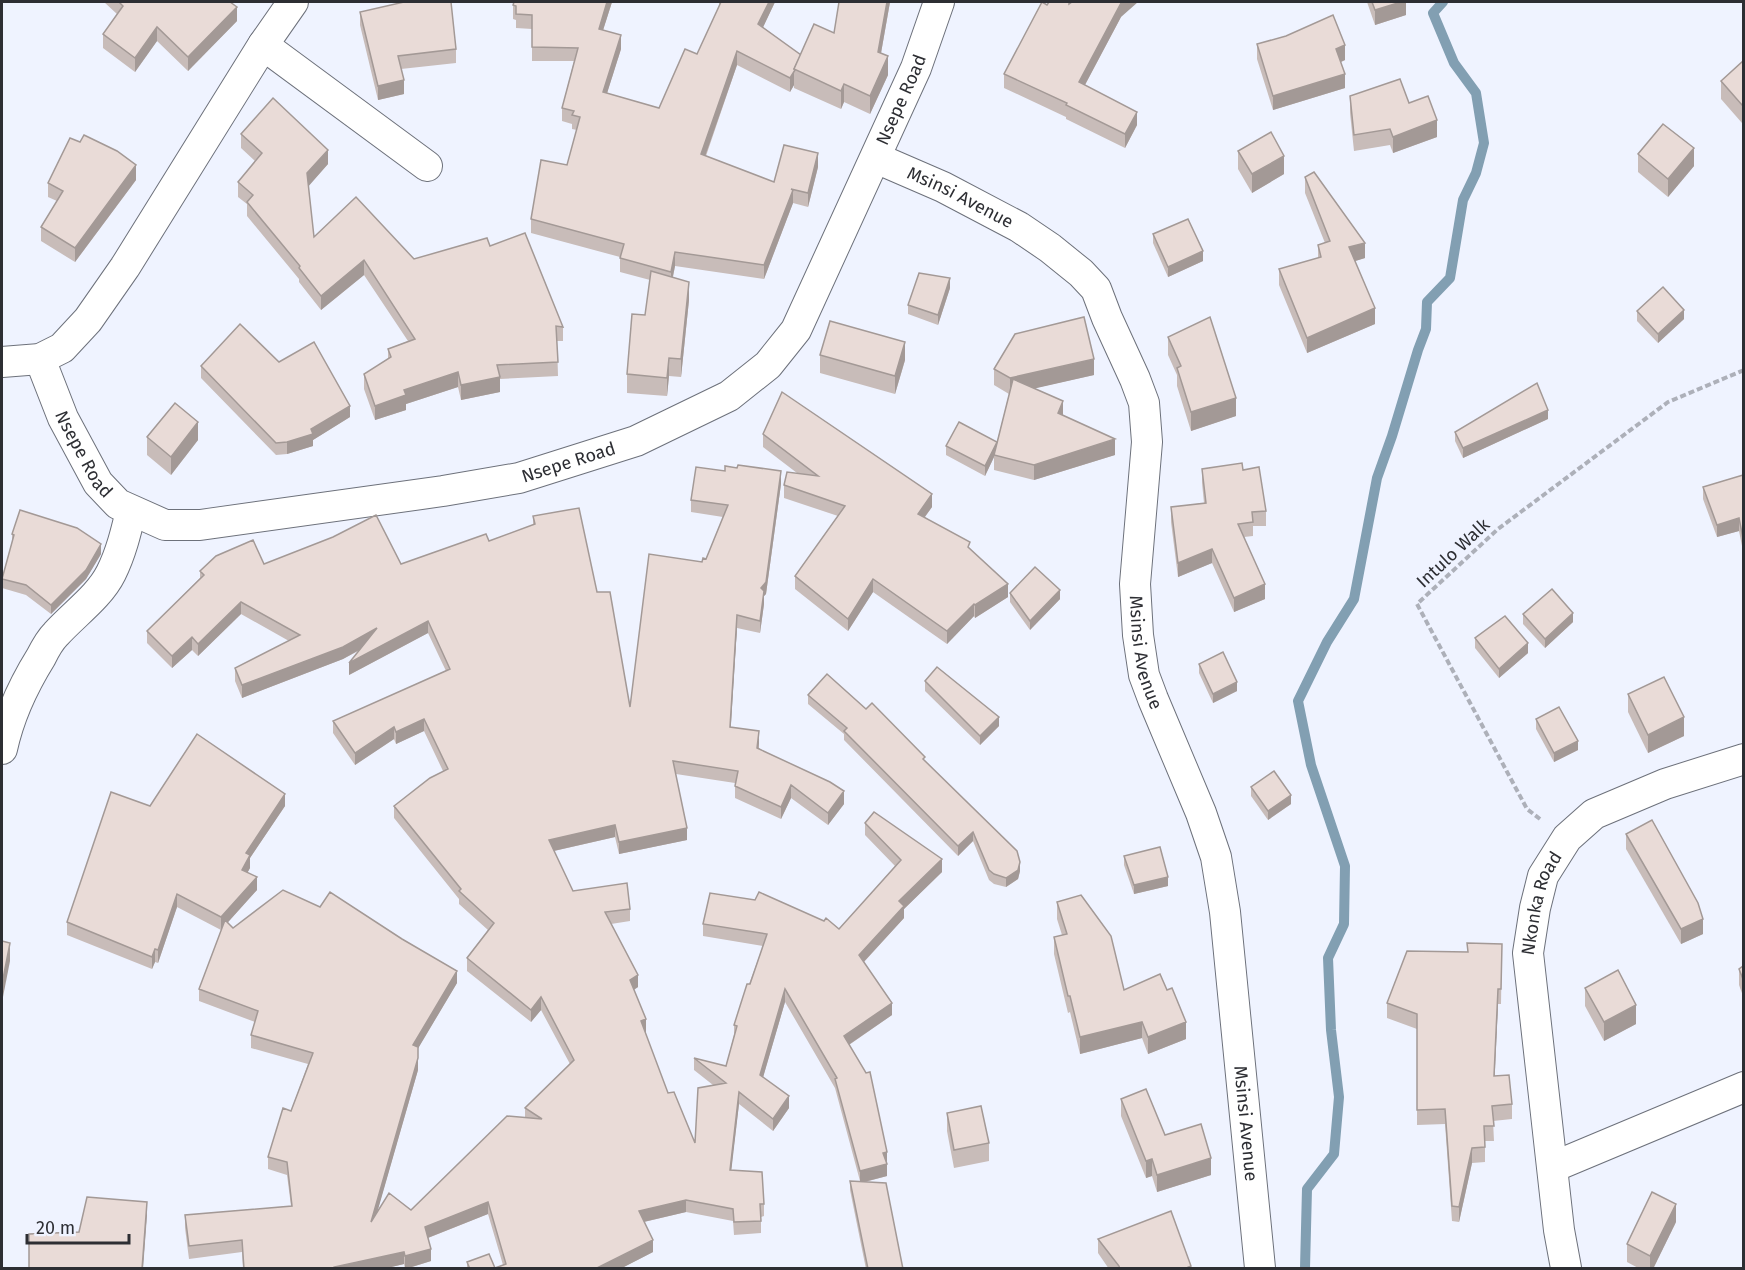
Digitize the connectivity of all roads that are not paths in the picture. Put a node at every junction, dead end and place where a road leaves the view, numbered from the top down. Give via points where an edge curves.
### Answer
1 (294, 2) edge
2 (939, 2) edge
3 (263, 45) junction
4 (876, 158) junction
5 (427, 166) dead end
6 (40, 359) junction
7 (2, 362) edge
8 (131, 511) junction
9 (2, 749) edge
10 (1743, 759) edge
11 (1743, 1087) edge
12 (1553, 1167) junction
13 (1260, 1269) edge
14 (1566, 1269) edge

1 - 3 street
2 - 4 street, Nsepe Road via 916,68
3 - 5 street
3 - 6 street via 88,320 62,348
4 - 8 street, Nsepe Road via 796,330 768,365 729,396 636,441 519,478 332,507 200,525 165,525
4 - 13 street, Msinsi Avenue via 1019,227 1081,273 1096,289 1144,403 1146,442 1135,584 1138,635 1144,675 1202,813 1216,857 1225,912
6 - 7 street
6 - 8 street, Nsepe Road via 63,418 98,483 117,504
8 - 9 street via 111,574 54,635 24,685
10 - 12 street, Nkonka Road via 1665,784 1594,814 1567,838 1543,876 1528,954
11 - 12 street
12 - 14 street, Nkonka Road

